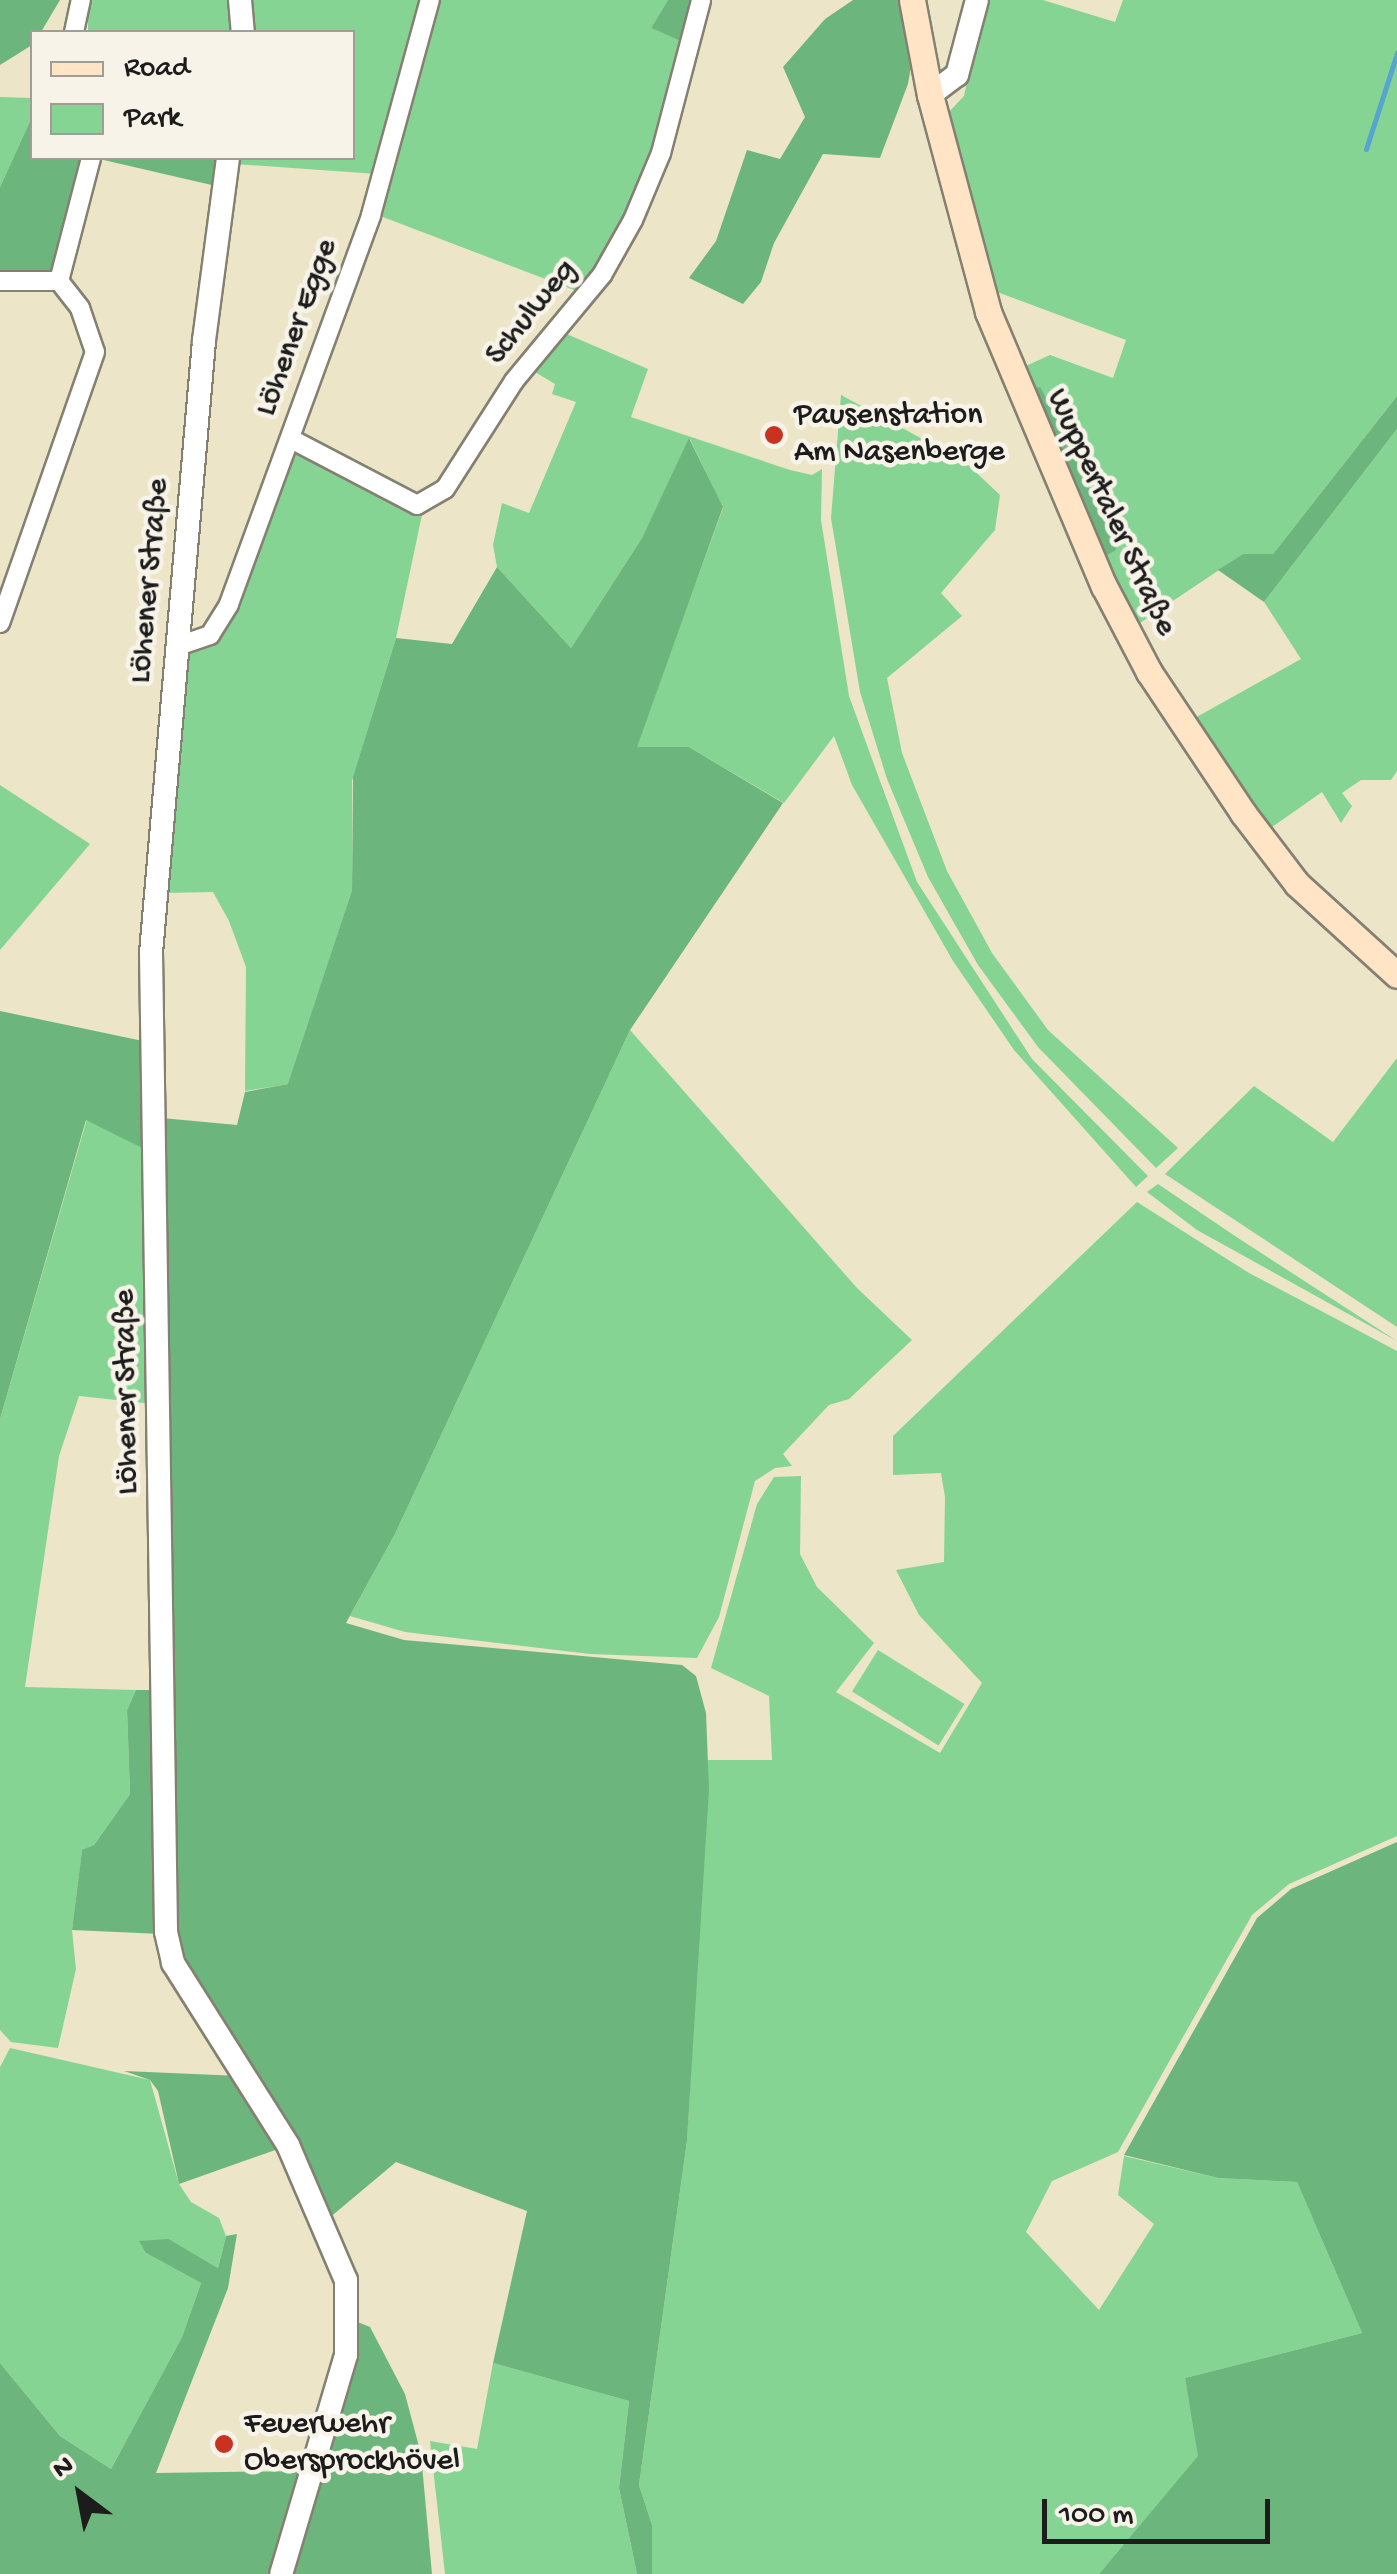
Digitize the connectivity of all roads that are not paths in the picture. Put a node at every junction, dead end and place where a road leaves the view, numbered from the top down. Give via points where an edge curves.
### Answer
1 (82, 0) edge
2 (240, 0) edge
3 (430, 0) edge
4 (702, 0) edge
5 (912, 0) edge
6 (977, 0) edge
7 (74, 30) edge
8 (243, 30) edge
9 (930, 95) junction
10 (90, 160) edge
11 (228, 160) edge
12 (0, 281) edge
13 (59, 282) junction
14 (290, 439) junction
15 (0, 623) edge
16 (178, 646) junction
17 (1397, 975) edge
18 (281, 2574) edge

1 - 7 street
2 - 8 street
3 - 14 street, Löhener Egge via 371,214
4 - 14 street, Schulweg via 660,154 633,220 602,275 514,382 445,488 417,505
5 - 9 main road, Wuppertaler Straße
6 - 9 street via 957,75
9 - 17 main road, Wuppertaler Straße via 988,312 1063,499 1149,672 1297,884
10 - 13 street
11 - 16 street, Löhener Straße via 204,341
12 - 13 street
13 - 15 street via 80,308 95,352
14 - 16 street, Löhener Egge via 229,604 210,635
16 - 18 street, Löhener Straße via 150,972 166,1932 173,1963 288,2145 338,2258 350,2307 346,2355

